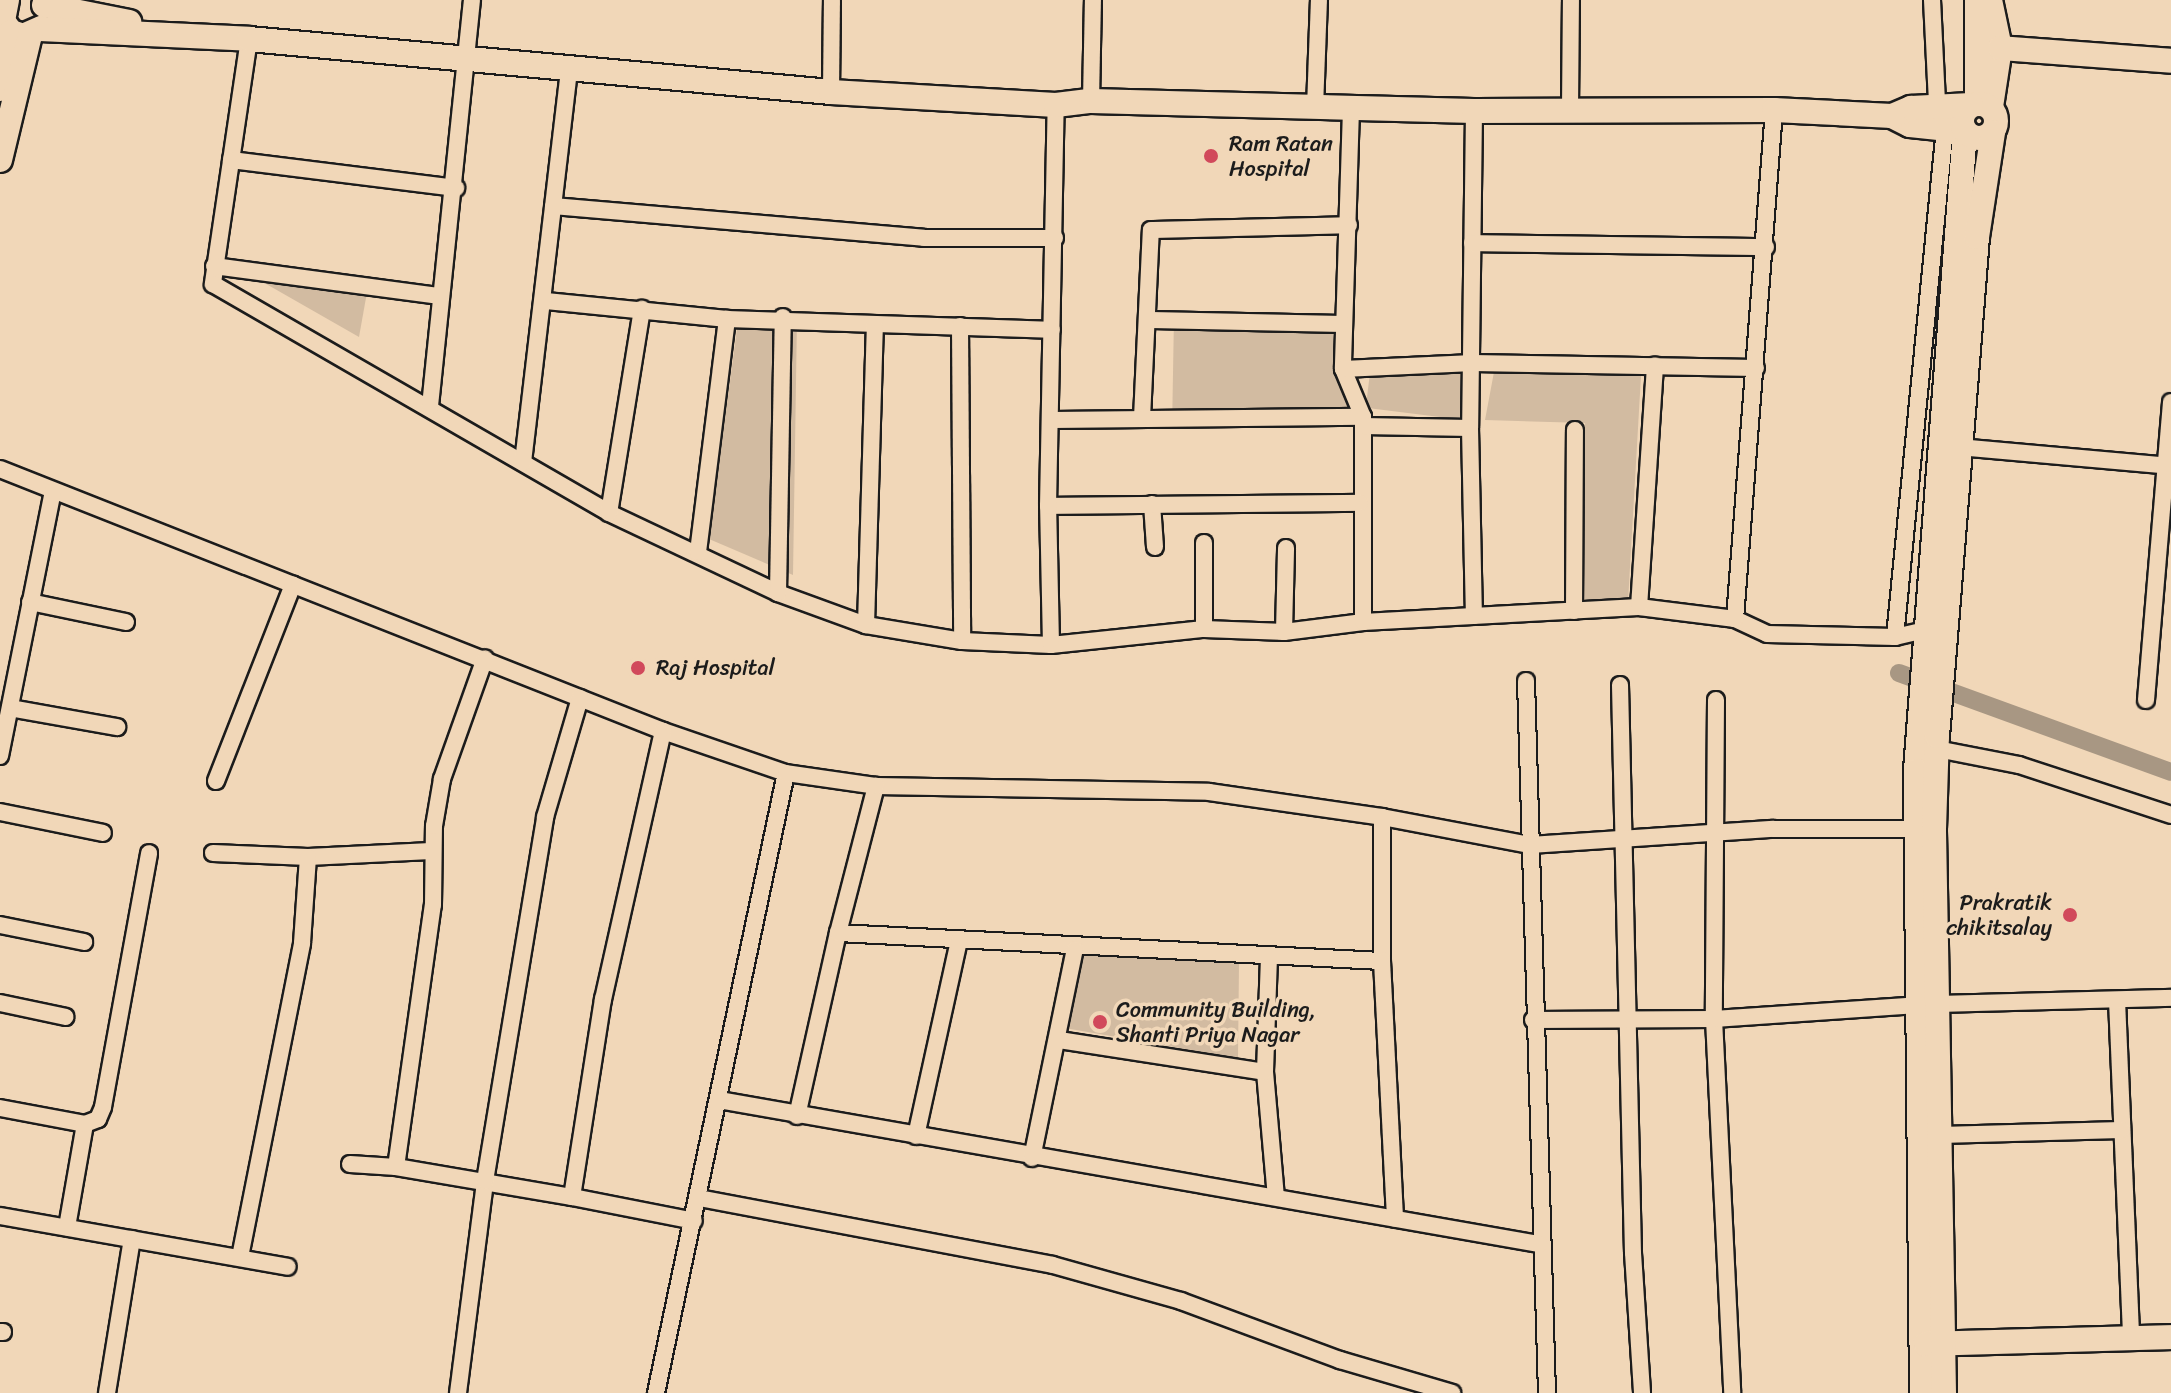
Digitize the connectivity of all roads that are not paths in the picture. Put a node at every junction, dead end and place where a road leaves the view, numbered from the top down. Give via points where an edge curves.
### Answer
1 (472, 0) edge
2 (832, 0) edge
3 (1093, 0) edge
4 (1319, 0) edge
5 (1571, 0) edge
6 (1932, 0) edge
7 (1977, 0) edge
8 (1990, 0) edge
9 (18, 14) edge
10 (244, 39) junction
11 (2000, 48) junction
12 (464, 61) junction
13 (2171, 61) edge
14 (569, 70) junction
15 (0, 89) edge
16 (831, 92) junction
17 (1091, 101) junction
18 (1937, 104) junction
19 (1056, 105) junction
20 (1979, 105) junction
21 (1315, 108) junction
22 (1351, 109) junction
23 (1570, 109) junction
24 (1774, 110) junction
25 (1474, 111) junction
26 (1892, 116) junction
27 (1955, 130) junction
28 (1993, 132) junction
29 (0, 160) edge
30 (231, 160) junction
31 (456, 188) junction
32 (553, 206) junction
33 (1349, 225) junction
34 (1055, 238) junction
35 (1472, 243) junction
36 (1766, 247) junction
37 (214, 266) junction
38 (440, 296) junction
39 (546, 301) junction
40 (642, 309) junction
41 (783, 317) junction
42 (727, 319) junction
43 (1151, 320) junction
44 (1938, 321) junction
45 (875, 324) junction
46 (1343, 324) junction
47 (960, 326) junction
48 (1052, 330) junction
49 (1473, 363) junction
50 (1655, 366) junction
51 (1756, 368) junction
52 (1343, 369) junction
53 (2171, 402) edge
54 (430, 406) junction
55 (1142, 418) junction
56 (1052, 420) junction
57 (1363, 422) junction
58 (1470, 428) junction
59 (1575, 430) dead end
60 (1958, 447) junction
61 (523, 462) junction
62 (2168, 466) edge
63 (0, 469) edge
64 (53, 491) junction
65 (1360, 503) junction
66 (1152, 504) junction
67 (1048, 506) junction
68 (609, 513) junction
69 (1204, 543) dead end
70 (1155, 547) dead end
71 (1286, 548) dead end
72 (698, 552) junction
73 (293, 585) junction
74 (778, 593) junction
75 (30, 602) junction
76 (1639, 607) junction
77 (1574, 611) junction
78 (1474, 616) junction
79 (1735, 619) junction
80 (126, 622) dead end
81 (1363, 622) junction
82 (866, 625) junction
83 (1204, 629) junction
84 (1284, 632) junction
85 (1895, 637) junction
86 (1932, 639) junction
87 (962, 641) junction
88 (1051, 645) junction
89 (485, 658) junction
90 (1526, 681) dead end
91 (1620, 685) dead end
92 (580, 698) junction
93 (1716, 700) dead end
94 (2146, 700) dead end
95 (10, 708) junction
96 (117, 727) dead end
97 (663, 731) junction
98 (1931, 742) junction
99 (0, 756) edge
100 (786, 773) junction
101 (216, 781) dead end
102 (876, 786) junction
103 (0, 812) edge
104 (2171, 815) edge
105 (1382, 817) junction
106 (1916, 829) junction
107 (1712, 832) junction
108 (103, 833) dead end
109 (1624, 842) junction
110 (1530, 845) junction
111 (431, 851) junction
112 (149, 853) dead end
113 (213, 853) dead end
114 (308, 857) junction
115 (0, 925) edge
116 (838, 933) junction
117 (959, 941) junction
118 (84, 942) dead end
119 (1075, 949) junction
120 (1269, 957) junction
121 (1382, 961) junction
122 (2171, 998) edge
123 (2117, 1000) junction
124 (0, 1003) edge
125 (1927, 1004) junction
126 (66, 1017) dead end
127 (1714, 1019) junction
128 (1533, 1020) junction
129 (1627, 1021) junction
130 (1059, 1040) junction
131 (1265, 1072) junction
132 (719, 1100) junction
133 (0, 1108) edge
134 (797, 1116) junction
135 (85, 1124) junction
136 (2122, 1130) junction
137 (1939, 1135) junction
138 (916, 1136) junction
139 (1032, 1158) junction
140 (350, 1164) dead end
141 (396, 1167) junction
142 (485, 1181) junction
143 (572, 1197) junction
144 (1276, 1197) junction
145 (699, 1198) junction
146 (0, 1216) edge
147 (1395, 1219) junction
148 (694, 1221) junction
149 (67, 1227) junction
150 (132, 1239) junction
151 (1539, 1244) junction
152 (240, 1257) junction
153 (288, 1267) dead end
154 (2171, 1337) edge
155 (2131, 1338) junction
156 (1932, 1344) junction
157 (107, 1393) edge
158 (458, 1393) edge
159 (656, 1393) edge
160 (1452, 1393) edge
161 (1547, 1393) edge
162 (1642, 1393) edge
163 (1732, 1393) edge
164 (1922, 1393) edge
165 (1944, 1393) edge

1 - 12 street
2 - 16 street
3 - 17 street
4 - 21 street
5 - 23 street
6 - 18 street
7 - 20 main road
8 - 11 main road
9 - 10 main road
9 - 15 main road
9 - 29 main road
10 - 12 main road
10 - 30 street
11 - 13 main road
11 - 20 main road
12 - 14 main road
12 - 31 street
14 - 16 main road
14 - 32 street
16 - 19 main road
17 - 19 main road
17 - 21 main road
18 - 20 main road
18 - 26 main road
19 - 34 street
20 - 27 main road via 1963,114
20 - 28 main road via 1997,118
21 - 22 main road
22 - 25 main road
22 - 33 street
23 - 24 main road
23 - 25 main road
24 - 26 main road
24 - 36 street
25 - 35 street
26 - 27 main road via 1910,125
27 - 28 main road via 1979,138
27 - 44 main road
28 - 60 main road via 1977,237
30 - 31 street
30 - 37 street
31 - 38 street
32 - 34 street via 924,238
32 - 39 street
33 - 43 street via 1151,230
33 - 46 street
34 - 48 street
35 - 36 street
35 - 49 street
36 - 51 street
37 - 38 street
37 - 54 street via 213,284
38 - 54 street
39 - 40 street
39 - 61 street
40 - 42 street
40 - 68 street
41 - 42 street
41 - 45 street
41 - 74 street
42 - 72 street
43 - 46 street
43 - 55 street
44 - 85 street
44 - 86 main road
45 - 47 street
45 - 82 street
46 - 52 street
47 - 48 street
47 - 87 street
48 - 56 street
49 - 50 street
49 - 52 street
49 - 58 street
50 - 51 street
50 - 76 street
51 - 79 street
52 - 57 street
53 - 62 street
54 - 61 street
55 - 56 street
55 - 57 street
56 - 67 street
57 - 58 street
57 - 65 street
58 - 78 street
59 - 77 street
60 - 62 street
60 - 86 main road
61 - 68 street
62 - 94 street
63 - 64 street
64 - 73 street
64 - 75 street
65 - 66 street
65 - 81 street
66 - 67 street
66 - 70 street
67 - 88 street
68 - 72 street
69 - 83 street
71 - 84 street
72 - 74 street
73 - 89 street
73 - 101 street
74 - 82 street
75 - 80 street
75 - 95 street
76 - 77 street
76 - 79 street
77 - 78 street
78 - 81 street
79 - 85 street via 1767,634
81 - 84 street
82 - 87 street
83 - 84 street
83 - 88 street
85 - 86 street
86 - 98 main road
87 - 88 street
89 - 92 street
89 - 111 street via 442,779
90 - 110 street
91 - 109 street
92 - 97 street
92 - 142 street via 545,817
93 - 107 street
95 - 96 street
95 - 99 street
97 - 100 street
97 - 143 street via 603,999
98 - 104 street
98 - 106 main road
98 - 125 main road
100 - 102 street
100 - 132 street
102 - 105 street via 1209,792
102 - 116 street
103 - 108 street
105 - 110 street
105 - 121 street
106 - 107 street
106 - 125 main road
107 - 109 street
107 - 127 street
109 - 110 street
109 - 129 street
110 - 128 street
111 - 114 street
111 - 141 street via 433,905
112 - 135 street via 103,1107 98,1119
113 - 114 street
114 - 152 street via 302,943
115 - 118 street
116 - 117 street
116 - 134 street
117 - 119 street
117 - 138 street
119 - 120 street
119 - 130 street
120 - 121 street
120 - 131 street
121 - 147 street
122 - 123 street
123 - 125 street
123 - 136 street
124 - 126 street
125 - 127 street
125 - 137 main road
125 - 156 main road
127 - 129 street
127 - 163 street
128 - 129 street
128 - 151 street
129 - 162 street
130 - 131 street
130 - 139 street
131 - 144 street
132 - 134 street
132 - 145 street
133 - 135 street
134 - 138 street
135 - 149 street
136 - 137 street
136 - 155 street
137 - 156 main road
138 - 139 street
139 - 144 street
140 - 141 street
141 - 142 street
142 - 143 street
142 - 158 street
143 - 148 street
144 - 147 street
145 - 148 street
145 - 160 street via 1053,1265 1181,1301 1340,1360
146 - 149 street
147 - 151 street
148 - 159 street
149 - 150 street
150 - 152 street
150 - 157 street
151 - 161 street
152 - 153 street
154 - 155 main road
155 - 156 main road
156 - 164 main road
156 - 165 main road

